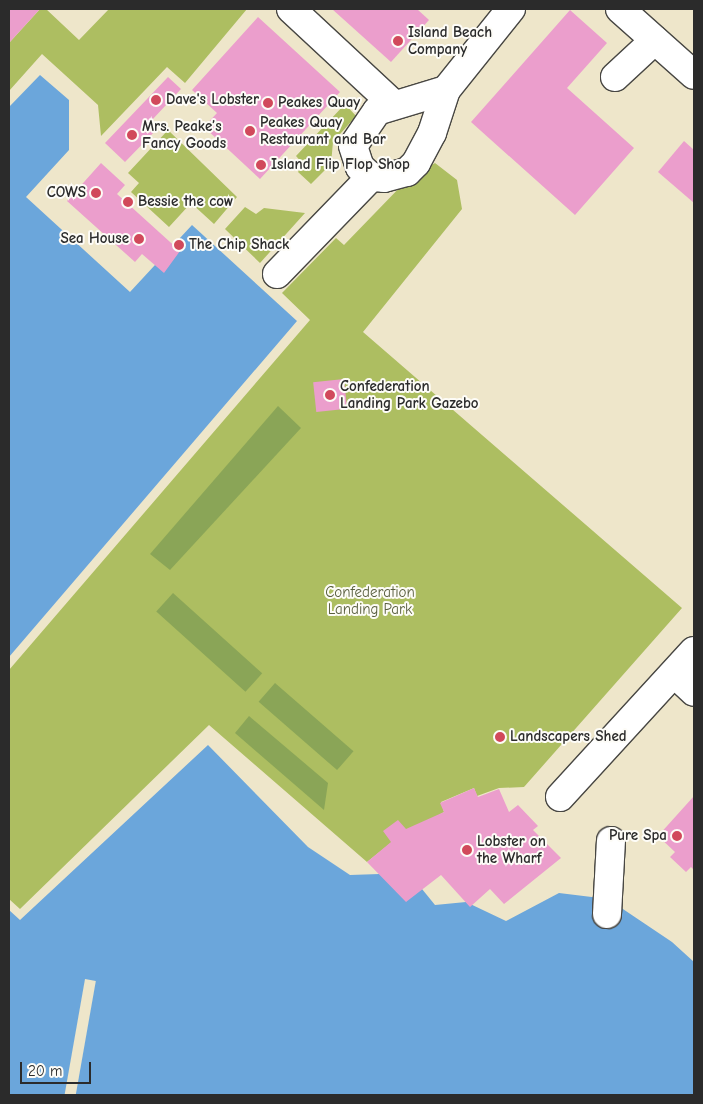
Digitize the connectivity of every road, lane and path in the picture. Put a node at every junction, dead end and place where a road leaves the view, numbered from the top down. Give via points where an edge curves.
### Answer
1 (291, 9) edge
2 (511, 9) edge
3 (620, 9) edge
4 (655, 40) junction
5 (694, 75) edge
6 (615, 77) dead end
7 (446, 90) junction
8 (392, 103) junction
9 (371, 177) junction
10 (278, 274) dead end
11 (694, 651) edge
12 (675, 674) junction
13 (694, 692) edge
14 (560, 797) dead end
15 (610, 841) dead end
16 (607, 914) dead end

1 - 8 street
2 - 7 street
3 - 4 street
4 - 5 street
4 - 6 street
7 - 8 street
7 - 9 street via 432,133 416,163 396,177
8 - 9 street via 367,120 353,146 360,167
9 - 10 street
11 - 12 street
12 - 13 street
12 - 14 street
15 - 16 street

